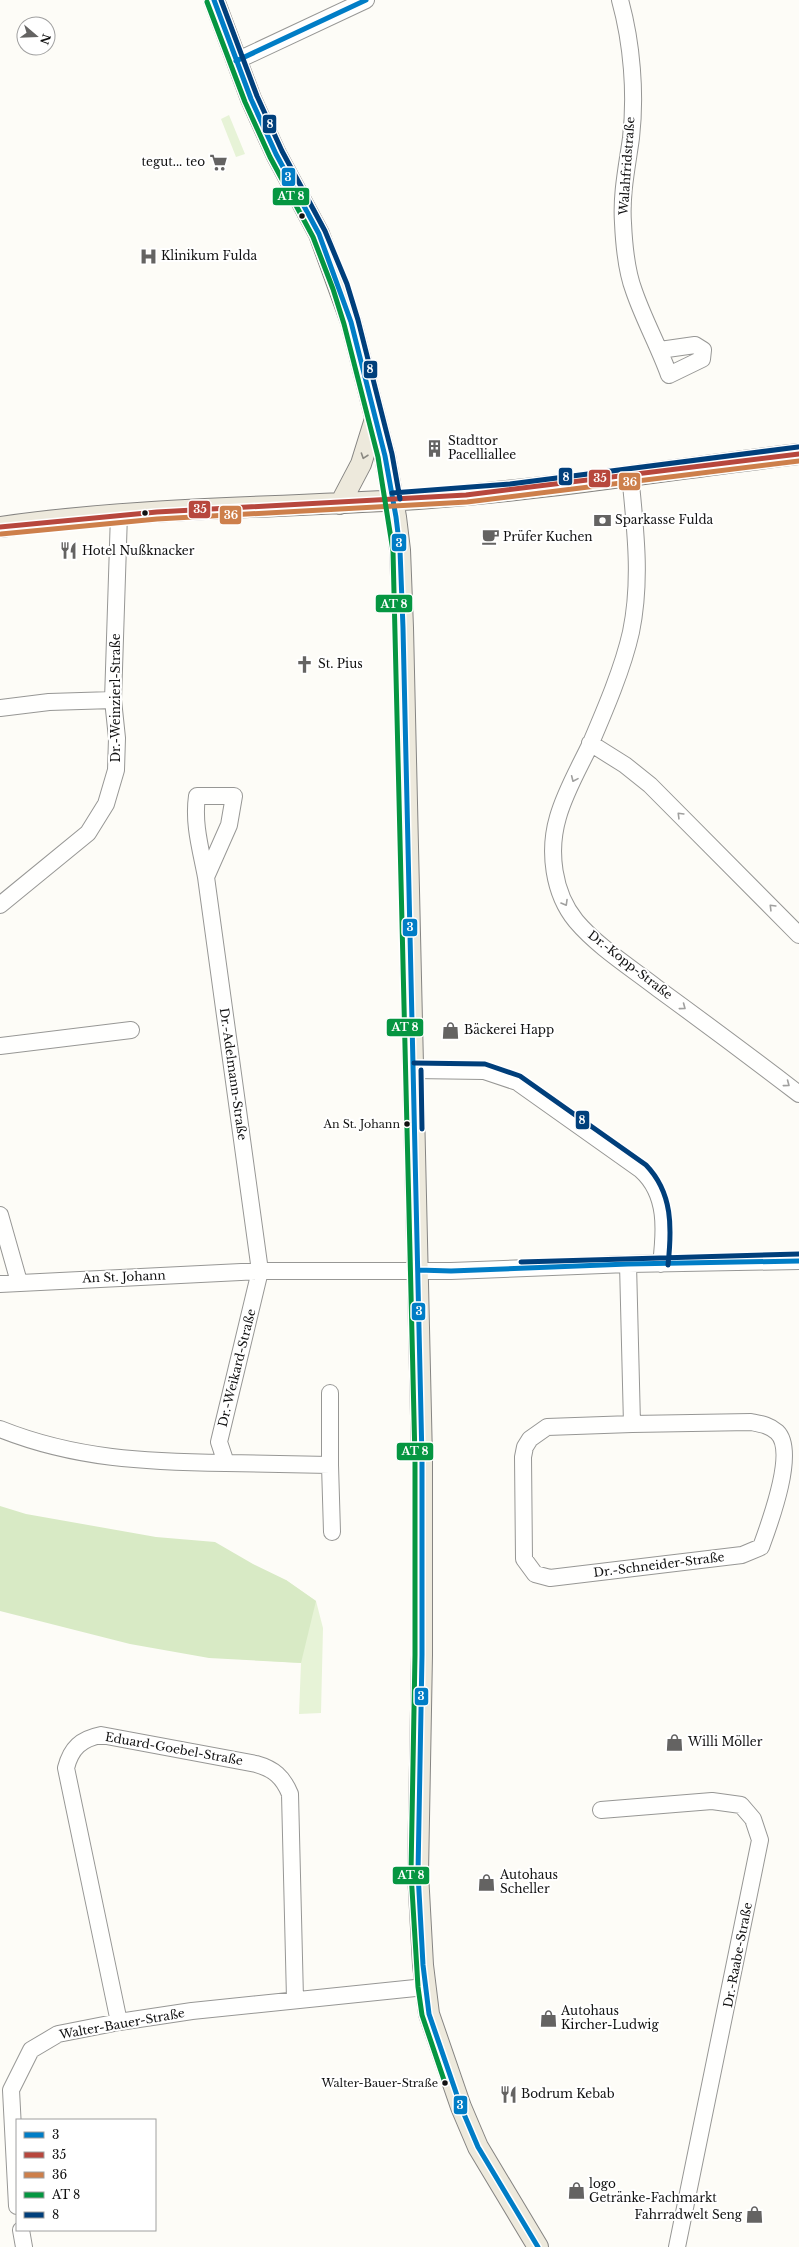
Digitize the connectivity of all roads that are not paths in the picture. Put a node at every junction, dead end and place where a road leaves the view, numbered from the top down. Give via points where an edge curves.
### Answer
1 (214, 0) edge
2 (366, 0) edge
3 (620, 0) edge
4 (236, 61) junction
5 (660, 350) dead end
6 (375, 418) junction
7 (799, 454) edge
8 (630, 474) junction
9 (393, 500) junction
10 (340, 504) junction
11 (119, 514) junction
12 (0, 527) edge
13 (114, 700) junction
14 (0, 708) edge
15 (590, 743) junction
16 (206, 877) junction
17 (0, 905) edge
18 (799, 935) edge
19 (131, 1030) dead end
20 (0, 1046) edge
21 (414, 1070) junction
22 (799, 1094) edge
23 (0, 1215) edge
24 (799, 1261) edge
25 (628, 1264) junction
26 (662, 1264) junction
27 (418, 1270) junction
28 (260, 1271) junction
29 (19, 1282) junction
30 (0, 1284) edge
31 (330, 1393) dead end
32 (632, 1424) junction
33 (0, 1429) edge
34 (226, 1463) junction
35 (330, 1464) junction
36 (332, 1532) dead end
37 (601, 1810) dead end
38 (425, 1987) junction
39 (295, 1999) junction
40 (119, 2022) junction
41 (16, 2187) edge
42 (21, 2231) edge
43 (24, 2247) edge
44 (538, 2247) edge
45 (677, 2247) edge

1 - 4 main road
2 - 4 street
3 - 5 street, Walahfridstraße via 632,75 631,137 622,205 626,258 634,291
4 - 6 main road via 265,132 319,234 351,322
6 - 9 main road
6 -> 10 main road via 362,464
7 - 8 main road
8 - 9 main road via 511,491
8 - 15 street, Dr.-Kopp-Straße via 638,560 637,595 621,665
9 - 10 main road
9 - 21 main road via 401,563
10 - 11 main road
11 - 12 main road
11 - 13 street, Dr.-Weinzierl-Straße
13 - 14 street via 49,702
13 - 17 street, Dr.-Weinzierl-Straße via 116,770 106,804 88,833
18 -> 15 street via 650,785 625,765
15 -> 22 street, Dr.-Kopp-Straße via 558,817 552,846 555,876 576,921 606,949
16 - 16 street, Dr.-Adelmann-Straße via 196,827 197,796 234,796 229,825
16 - 28 street, Dr.-Adelmann-Straße
19 - 20 street
21 - 26 street via 484,1071 517,1082 641,1170 654,1185 662,1203
21 - 27 main road
23 - 29 street
24 - 26 street, An St. Johann
25 - 26 street, An St. Johann
25 - 27 street, An St. Johann
25 - 32 street
27 - 28 street, An St. Johann
27 - 38 main road via 422,1561 418,1873
28 - 29 street, An St. Johann
28 - 34 street, Dr.-Weikard-Straße via 219,1442
29 - 30 street, An St. Johann
31 - 35 street
32 - 32 street, Dr.-Schneider-Straße via 751,1422 766,1425 778,1433 784,1446 784,1463 772,1519 761,1547 742,1555 558,1578 535,1574 524,1559 522,1457 530,1439 547,1427
33 - 34 street via 25,1439 92,1454 146,1462
34 - 35 street
35 - 36 street
37 - 45 street, Dr.-Raabe-Straße via 712,1801 741,1805 753,1819 760,1840
38 - 39 street, Walter-Bauer-Straße
38 - 44 main road via 429,2014 437,2039 478,2147
39 - 40 street, Walter-Bauer-Straße
39 - 40 street, Eduard-Goebel-Straße via 290,1794 286,1784 274,1771 256,1764 101,1735 80,1742 68,1760 66,1768
40 - 41 street, Walter-Bauer-Straße via 58,2034 31,2050 11,2090
42 - 43 street

